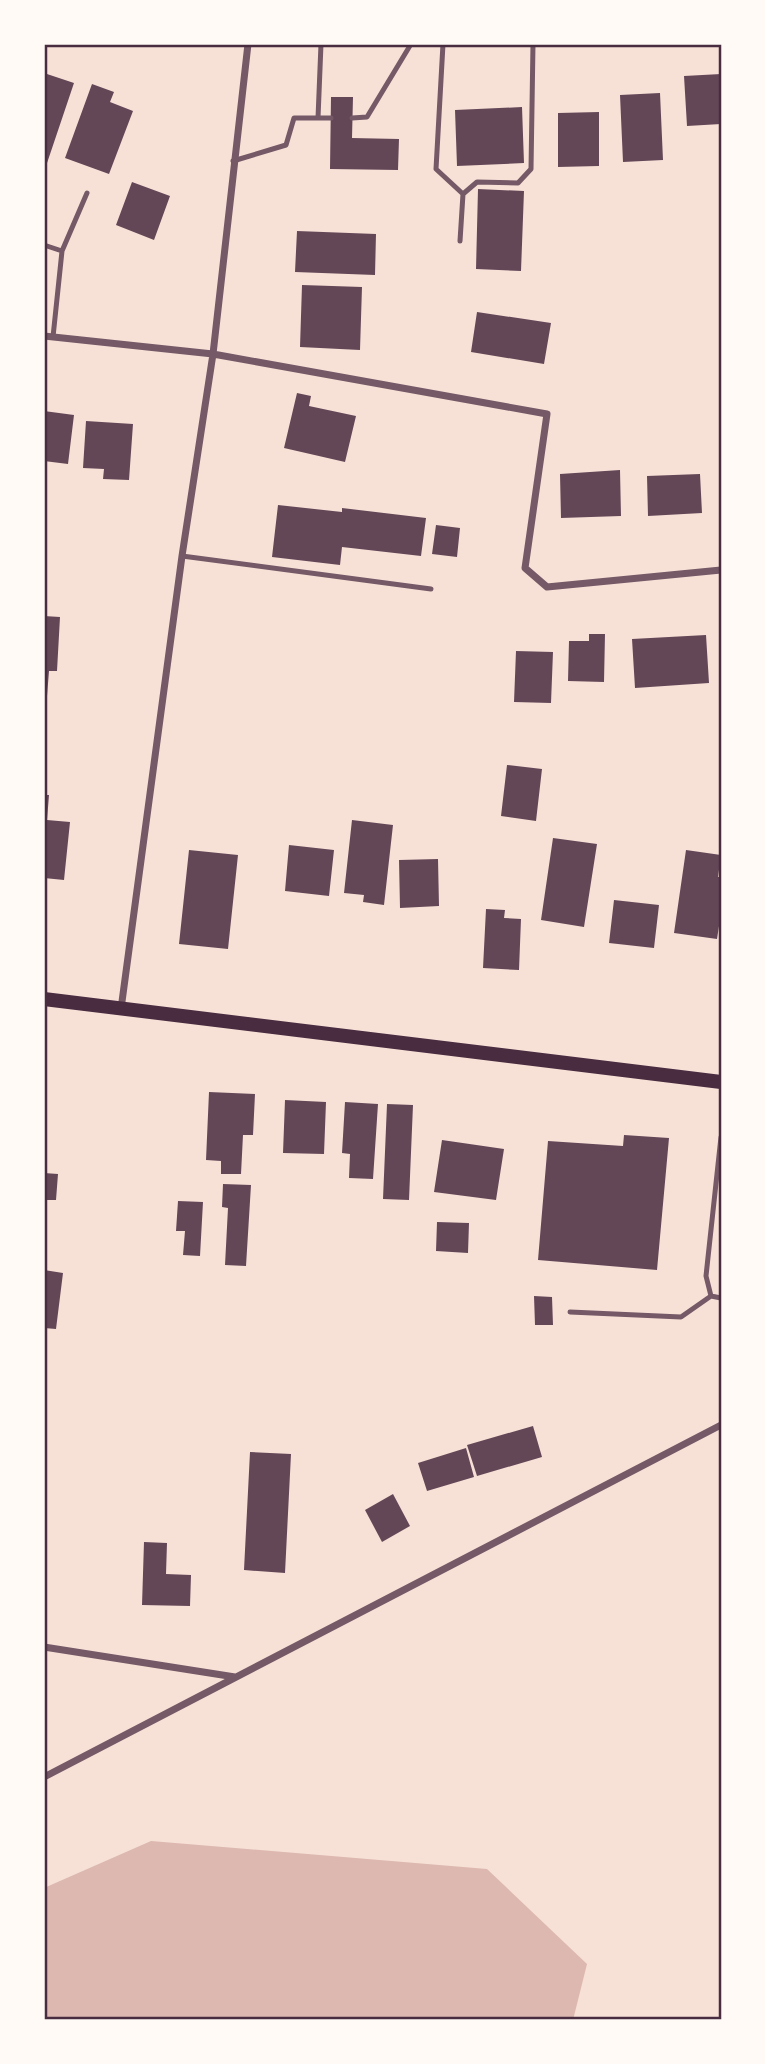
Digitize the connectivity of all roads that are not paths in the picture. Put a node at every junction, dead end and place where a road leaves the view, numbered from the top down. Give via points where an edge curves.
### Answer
1 (248, 44) edge
2 (321, 44) edge
3 (411, 44) edge
4 (443, 44) edge
5 (533, 44) edge
6 (318, 118) junction
7 (331, 118) dead end
8 (352, 118) dead end
9 (233, 161) junction
10 (87, 193) dead end
11 (463, 194) junction
12 (460, 241) dead end
13 (44, 245) edge
14 (62, 251) junction
15 (44, 336) edge
16 (53, 337) junction
17 (213, 354) junction
18 (182, 556) junction
19 (721, 570) edge
20 (431, 589) dead end
21 (44, 999) edge
22 (121, 1009) junction
23 (721, 1082) edge
24 (721, 1137) edge
25 (711, 1296) junction
26 (721, 1298) edge
27 (570, 1312) dead end
28 (721, 1424) edge
29 (44, 1647) edge
30 (235, 1677) junction
31 (44, 1777) edge

1 - 9 street
2 - 6 lane
3 - 8 lane via 367,117
4 - 11 lane via 436,169
5 - 11 lane via 531,169 518,183 477,182
6 - 7 lane
6 - 9 lane via 294,118 286,145
9 - 17 street
10 - 14 lane
11 - 12 lane
13 - 14 lane
14 - 16 lane
15 - 16 street
16 - 17 street
17 - 18 street
17 - 19 street via 547,414 525,568 547,587
18 - 20 lane
18 - 22 street
21 - 22 main road
22 - 23 main road
24 - 25 lane via 706,1276
25 - 26 lane
25 - 27 lane via 681,1317
28 - 30 street
29 - 30 street
30 - 31 street

